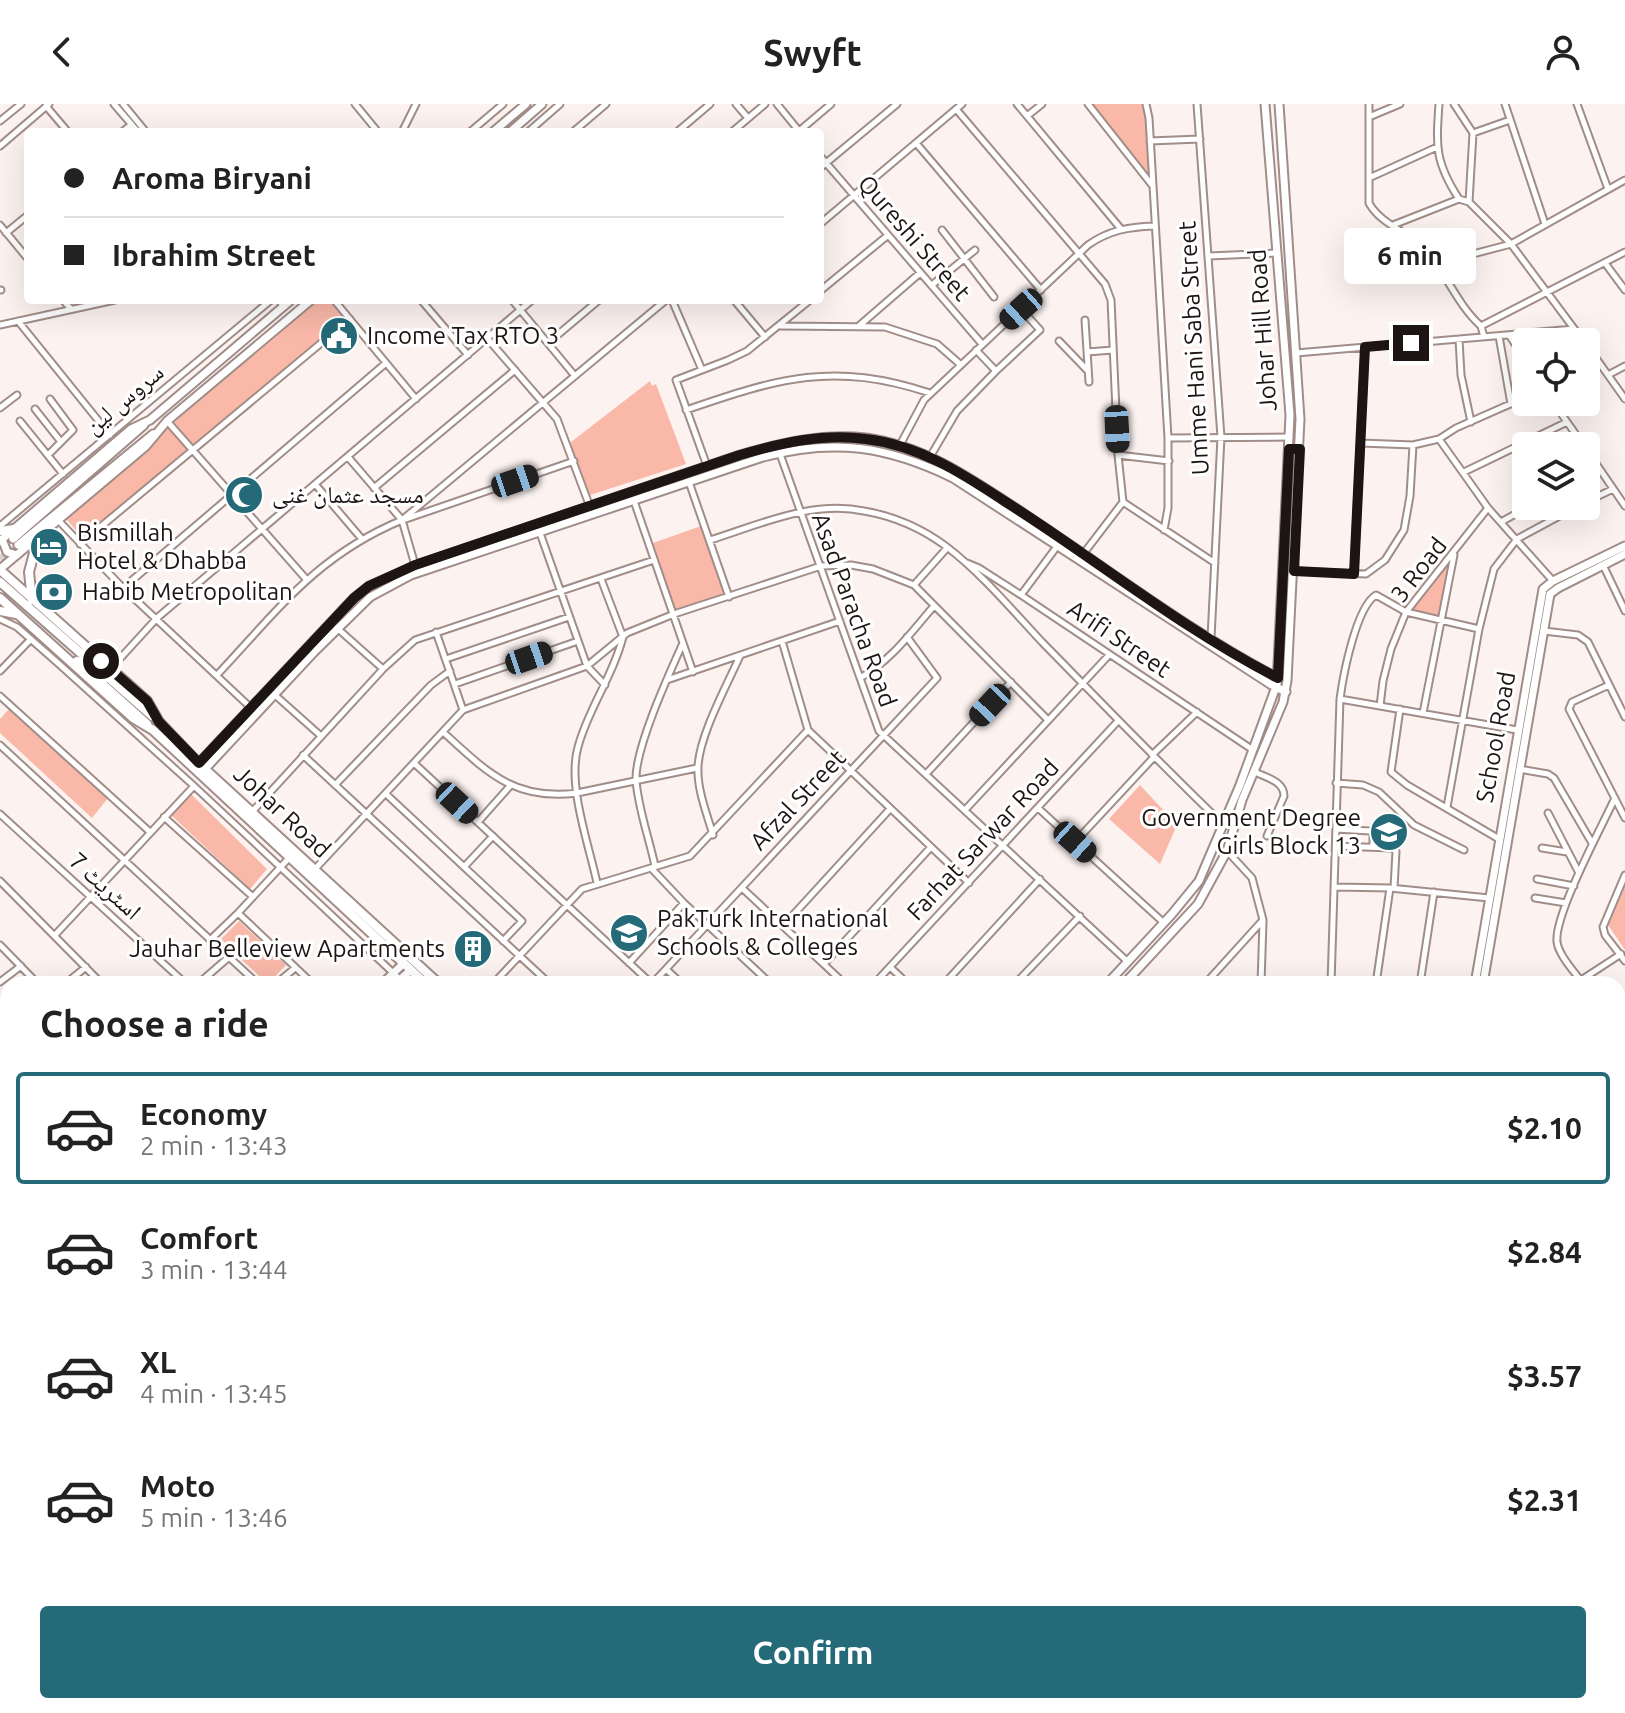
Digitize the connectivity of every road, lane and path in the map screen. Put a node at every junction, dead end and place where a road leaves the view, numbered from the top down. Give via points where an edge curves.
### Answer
1 (21, 104) edge
2 (114, 104) edge
3 (123, 104) edge
4 (355, 104) edge
5 (416, 104) edge
6 (503, 104) edge
7 (526, 104) edge
8 (542, 104) edge
9 (560, 104) edge
10 (606, 104) edge
11 (710, 104) edge
12 (736, 104) edge
13 (765, 104) edge
14 (777, 104) edge
15 (831, 104) edge
16 (897, 104) edge
17 (962, 104) edge
18 (1017, 104) edge
19 (1042, 104) edge
20 (1088, 104) edge
21 (1146, 104) edge
22 (1197, 104) edge
23 (1265, 104) edge
24 (1279, 104) edge
25 (1369, 104) edge
26 (1400, 104) edge
27 (1439, 104) edge
28 (1454, 104) edge
29 (1505, 104) edge
30 (1587, 104) edge
31 (48, 105) edge
32 (1578, 106) edge
33 (956, 109) junction
34 (1027, 116) junction
35 (1369, 117) junction
36 (748, 118) junction
37 (1510, 120) junction
38 (0, 121) edge
39 (131, 125) junction
40 (65, 128) edge
41 (127, 128) edge
42 (134, 128) edge
43 (143, 128) edge
44 (375, 128) edge
45 (404, 128) edge
46 (475, 128) edge
47 (498, 128) edge
48 (515, 128) edge
49 (533, 128) edge
50 (578, 128) edge
51 (682, 128) edge
52 (737, 128) edge
53 (796, 128) edge
54 (804, 128) edge
55 (1473, 133) junction
56 (1200, 139) junction
57 (1150, 141) junction
58 (916, 143) junction
59 (0, 146) edge
60 (1437, 147) junction
61 (824, 161) edge
62 (826, 163) junction
63 (1369, 179) junction
64 (1625, 180) edge
65 (1152, 186) junction
66 (1608, 189) junction
67 (854, 196) junction
68 (1459, 199) junction
69 (1469, 202) junction
70 (24, 218) edge
71 (824, 221) edge
72 (1545, 224) junction
73 (0, 225) edge
74 (1393, 225) junction
75 (1154, 226) junction
76 (1121, 229) junction
77 (942, 230) dead end
78 (6, 233) junction
79 (887, 236) junction
80 (1511, 244) junction
81 (975, 250) dead end
82 (1625, 252) edge
83 (1278, 253) junction
84 (24, 254) edge
85 (1078, 255) junction
86 (1209, 256) junction
87 (965, 259) junction
88 (1605, 263) junction
89 (1435, 264) junction
90 (920, 273) junction
91 (932, 285) junction
92 (824, 288) edge
93 (1041, 290) junction
94 (1625, 290) edge
95 (1549, 292) junction
96 (994, 297) dead end
97 (67, 304) edge
98 (95, 304) edge
99 (266, 304) edge
100 (284, 304) edge
101 (306, 304) edge
102 (337, 304) edge
103 (424, 304) edge
104 (515, 304) edge
105 (527, 304) edge
106 (594, 304) edge
107 (661, 304) edge
108 (674, 304) edge
109 (737, 304) edge
110 (805, 304) edge
111 (71, 309) junction
112 (1021, 309) junction
113 (520, 310) junction
114 (350, 319) junction
115 (1085, 320) dead end
116 (18, 321) junction
117 (0, 325) edge
118 (779, 326) junction
119 (860, 326) junction
120 (1481, 326) junction
121 (1574, 328) edge
122 (1509, 335) junction
123 (1512, 335) edge
124 (1499, 336) junction
125 (765, 337) junction
126 (1484, 337) junction
127 (487, 338) junction
128 (1459, 339) junction
129 (1512, 339) edge
130 (1059, 341) dead end
131 (548, 343) junction
132 (982, 344) junction
133 (1365, 347) junction
134 (976, 350) junction
135 (1113, 350) junction
136 (1087, 352) junction
137 (1296, 353) junction
138 (468, 355) junction
139 (386, 363) junction
140 (1600, 364) edge
141 (961, 365) junction
142 (1625, 366) edge
143 (515, 370) junction
144 (702, 370) junction
145 (996, 371) junction
146 (1088, 371) junction
147 (1608, 375) junction
148 (575, 376) junction
149 (1089, 382) dead end
150 (931, 393) junction
151 (17, 395) dead end
152 (50, 399) dead end
153 (416, 399) junction
154 (1625, 399) edge
155 (544, 402) junction
156 (1511, 404) joint
157 (0, 408) edge
158 (35, 409) dead end
159 (686, 410) junction
160 (1563, 416) edge
161 (20, 421) dead end
162 (167, 421) junction
163 (1471, 422) junction
164 (1567, 422) junction
165 (158, 431) junction
166 (1549, 432) edge
167 (1574, 432) edge
168 (110, 435) junction
169 (1221, 437) junction
170 (1290, 437) junction
171 (1168, 438) junction
172 (1439, 439) junction
173 (61, 442) junction
174 (1361, 443) junction
175 (900, 445) junction
176 (1413, 445) junction
177 (1289, 449) junction
178 (1300, 449) junction
179 (191, 451) junction
180 (1512, 451) edge
181 (780, 453) junction
182 (48, 455) junction
183 (1118, 455) junction
184 (348, 457) junction
185 (930, 457) junction
186 (574, 461) junction
187 (1169, 461) junction
188 (707, 466) junction
189 (1600, 470) edge
190 (1464, 472) junction
191 (63, 474) junction
192 (689, 482) junction
193 (315, 484) junction
194 (661, 487) junction
195 (374, 488) junction
196 (1613, 489) junction
197 (230, 495) junction
198 (1600, 495) edge
199 (634, 501) junction
200 (1123, 502) junction
201 (1625, 506) edge
202 (590, 507) junction
203 (1488, 508) junction
204 (799, 512) junction
205 (1512, 516) edge
206 (58, 520) junction
207 (402, 520) junction
208 (1548, 520) edge
209 (1501, 522) junction
210 (260, 529) junction
211 (1164, 530) junction
212 (1, 532) edge
213 (540, 533) junction
214 (524, 534) junction
215 (15, 538) junction
216 (38, 538) junction
217 (361, 538) junction
218 (1517, 539) junction
219 (710, 540) junction
220 (80, 544) junction
221 (1058, 545) junction
222 (1625, 546) edge
223 (947, 548) junction
224 (1084, 553) junction
225 (1454, 554) junction
226 (1625, 554) edge
227 (17, 555) junction
228 (654, 560) junction
229 (962, 562) junction
230 (1215, 563) junction
231 (415, 565) junction
232 (1603, 565) junction
233 (821, 566) junction
234 (0, 569) edge
235 (1294, 571) junction
236 (1354, 574) junction
237 (306, 579) junction
238 (601, 579) junction
239 (1553, 581) junction
240 (0, 582) edge
241 (914, 585) junction
242 (123, 588) junction
243 (0, 591) edge
244 (561, 591) junction
245 (1021, 595) junction
246 (729, 597) junction
247 (0, 598) edge
248 (32, 601) junction
249 (934, 606) junction
250 (1625, 611) edge
251 (1406, 612) junction
252 (17, 614) junction
253 (674, 614) junction
254 (1, 615) edge
255 (569, 617) junction
256 (157, 618) junction
257 (840, 621) junction
258 (1281, 621) junction
259 (1292, 621) junction
260 (1439, 622) junction
261 (337, 628) junction
262 (1479, 629) junction
263 (1543, 631) junction
264 (436, 632) junction
265 (623, 637) junction
266 (907, 637) junction
267 (1211, 638) junction
268 (31, 639) junction
269 (578, 641) junction
270 (782, 641) junction
271 (683, 643) junction
272 (1109, 655) junction
273 (740, 656) junction
274 (446, 659) junction
275 (115, 664) dead end
276 (587, 666) junction
277 (383, 669) junction
278 (0, 671) edge
279 (450, 671) junction
280 (693, 672) junction
281 (217, 675) junction
282 (860, 678) junction
283 (1278, 678) junction
284 (666, 680) junction
285 (1011, 682) junction
286 (1083, 683) junction
287 (455, 684) junction
288 (605, 685) junction
289 (1609, 685) junction
290 (1276, 688) junction
291 (1286, 692) junction
292 (275, 695) junction
293 (0, 696) edge
294 (1340, 699) junction
295 (1380, 706) junction
296 (250, 707) junction
297 (138, 709) junction
298 (1400, 709) junction
299 (463, 710) junction
300 (1197, 712) junction
301 (1423, 713) junction
302 (1625, 717) edge
303 (1048, 720) junction
304 (1462, 720) junction
305 (1118, 721) junction
306 (156, 726) junction
307 (808, 730) junction
308 (1517, 730) junction
309 (443, 732) junction
310 (883, 735) junction
311 (321, 736) junction
312 (1, 748) edge
313 (1253, 750) junction
314 (303, 755) junction
315 (1153, 756) junction
316 (415, 764) junction
317 (202, 766) junction
318 (697, 768) junction
319 (1519, 769) junction
320 (850, 771) junction
321 (1255, 772) junction
322 (926, 774) junction
323 (636, 782) junction
324 (1336, 783) junction
325 (335, 785) junction
326 (194, 786) junction
327 (510, 786) junction
328 (577, 793) junction
329 (386, 794) junction
330 (1615, 798) junction
331 (1238, 799) junction
332 (1447, 807) junction
333 (1038, 808) junction
334 (890, 809) junction
335 (965, 810) junction
336 (1548, 813) dead end
337 (0, 814) edge
338 (249, 815) junction
339 (366, 815) junction
340 (164, 817) junction
341 (1625, 818) edge
342 (478, 822) junction
343 (1223, 824) junction
344 (1336, 829) junction
345 (150, 832) junction
346 (713, 835) junction
347 (493, 836) junction
348 (1267, 836) dead end
349 (1499, 839) junction
350 (1075, 842) junction
351 (1593, 844) junction
352 (1004, 845) junction
353 (1336, 846) junction
354 (931, 847) junction
355 (1373, 847) junction
356 (1542, 848) dead end
357 (1464, 850) dead end
358 (1227, 851) junction
359 (1568, 852) junction
360 (289, 858) junction
361 (125, 860) junction
362 (464, 867) junction
363 (653, 867) junction
364 (279, 868) junction
365 (314, 870) junction
366 (1579, 874) junction
367 (1625, 875) edge
368 (1040, 879) junction
369 (1537, 879) dead end
370 (0, 881) edge
371 (597, 883) junction
372 (969, 883) junction
373 (1574, 886) junction
374 (1335, 887) junction
375 (742, 888) junction
376 (1392, 888) junction
377 (1434, 892) junction
378 (253, 897) junction
379 (92, 898) junction
380 (1489, 898) junction
381 (1535, 898) dead end
382 (684, 903) junction
383 (1566, 903) junction
384 (566, 904) junction
385 (238, 913) junction
386 (1080, 916) junction
387 (1263, 920) junction
388 (1164, 923) junction
389 (707, 925) junction
390 (783, 926) junction
391 (55, 935) junction
392 (210, 940) junction
393 (503, 941) junction
394 (0, 945) edge
395 (1621, 954) junction
396 (519, 956) junction
397 (229, 957) junction
398 (1625, 961) edge
399 (1128, 962) junction
400 (629, 963) junction
401 (824, 964) junction
402 (21, 966) junction
403 (407, 966) junction
404 (86, 967) junction
405 (890, 967) junction
406 (295, 968) junction
407 (666, 969) junction
408 (8, 976) edge
409 (30, 976) edge
410 (75, 976) edge
411 (94, 976) edge
412 (177, 976) edge
413 (207, 976) edge
414 (249, 976) edge
415 (286, 976) edge
416 (304, 976) edge
417 (394, 976) edge
418 (401, 976) edge
419 (418, 976) edge
420 (430, 976) edge
421 (500, 976) edge
422 (541, 976) edge
423 (643, 976) edge
424 (659, 976) edge
425 (673, 976) edge
426 (762, 976) edge
427 (837, 976) edge
428 (882, 976) edge
429 (900, 976) edge
430 (951, 976) edge
431 (1023, 976) edge
432 (1115, 976) edge
433 (1131, 976) edge
434 (1212, 976) edge
435 (1261, 976) edge
436 (1331, 976) edge
437 (1377, 976) edge
438 (1421, 976) edge
439 (1476, 976) edge
440 (1484, 976) edge
441 (1575, 976) edge
442 (1589, 976) edge

1 - 38 street
2 - 39 street
3 - 43 street
4 - 44 street
5 - 45 street
6 - 46 street
7 - 47 street
8 - 48 street
9 - 49 street
10 - 50 street
11 - 51 street
12 - 36 street
13 - 36 street
14 - 53 street
15 - 54 street
16 - 62 street
17 - 33 street
18 - 34 street
19 - 34 street
20 - 65 street
21 - 57 street
22 - 56 street, Umme Hani Saba Street
23 - 83 street, Johar Hill Road
24 - 137 street, Johar Hill Road
25 - 35 street
26 - 35 street
27 - 60 street
28 - 55 street
29 - 37 street
30 - 32 street
31 - 40 street
31 - 59 street
32 - 66 street
33 - 58 street
33 - 85 street
34 - 76 street
35 - 63 street
36 - 52 street
37 - 55 street
37 - 72 street
39 - 41 street
39 - 42 street
55 - 69 street
56 - 57 street
56 - 86 street, Umme Hani Saba Street
57 - 65 street
58 - 67 street
58 - 93 street
60 - 63 street
60 - 68 street via 1440,165
61 - 62 street, Qureshi Street
62 - 67 street, Qureshi Street
63 - 74 street via 1373,211
64 - 66 street
65 - 75 street
66 - 72 street
67 - 71 street
67 - 79 street, Qureshi Street
68 - 69 street
68 - 74 street
69 - 80 street
70 - 78 street
72 - 80 street
73 - 78 street
74 - 89 street via 1426,250
75 - 76 street
75 - 171 street
76 - 85 street via 1104,234
77 - 87 street
78 - 84 street
79 - 90 street, Qureshi Street
79 - 92 street
80 - 89 street
80 - 95 street
81 - 87 street
82 - 88 street
83 - 86 street
83 - 170 street, Johar Hill Road
85 - 93 street
85 - 135 street via 1105,284 1111,300
86 - 169 street, Umme Hani Saba Street
87 - 91 street
87 - 96 street
88 - 94 street
88 - 95 street
89 - 120 street
90 - 91 street, Qureshi Street
90 - 119 street
91 - 132 street, Qureshi Street
93 - 112 street
95 - 120 street
95 - 121 street
97 - 111 street
98 - 111 street
99 - 168 street, سروس لین
100 - 215 street via 150,420 131,429
101 - 162 street
102 - 114 street
103 - 138 street
104 - 113 street
105 - 113 street
106 - 131 street
107 - 148 street
108 - 144 street
109 - 125 street
110 - 118 street
111 - 116 street
112 - 132 street
112 - 145 street via 1040,330
113 - 127 street
113 - 131 street
114 - 139 street
114 - 179 street
115 - 136 street
116 - 117 street
116 - 168 street
118 - 119 street
118 - 125 street
119 - 141 street via 885,327 937,344
120 - 126 street
122 - 123 street
122 - 124 street
122 - 129 street
124 - 126 street
124 - 156 street
125 - 144 street via 747,351
126 - 128 street
127 - 138 street
127 - 143 street
128 - 133 street
128 - 163 street
130 - 146 street
131 - 148 street
132 - 134 street
133 - 137 street
133 - 174 street
134 - 141 street
134 - 145 street
135 - 136 street
135 - 183 street
136 - 146 street
137 - 178 street, Johar Hill Road
138 - 153 street
139 - 153 street
139 - 197 street
140 - 147 street
141 - 150 street
142 - 147 street
143 - 155 street
143 - 195 street
144 - 159 street via 676,380
145 - 185 street via 957,411
146 - 149 street
147 - 154 street
148 - 155 street
150 - 159 street via 867,376 824,375 753,387
150 - 175 street
151 - 157 street
152 - 173 street via 72,428
153 - 184 street
155 - 186 street
155 - 207 street
156 - 163 street
158 - 173 street
159 - 188 street
160 - 164 street
161 - 182 street
162 - 165 street
162 - 179 street
163 - 172 street
164 - 166 street
164 - 167 street
165 - 206 street
165 - 215 street
168 - 191 street, سروس لین
169 - 170 street
169 - 171 street
169 - 230 street, Umme Hani Saba Street
170 - 177 street, Johar Hill Road
171 - 187 street
172 - 176 street
172 - 190 street
173 - 182 street
174 - 176 street
174 - 236 street
175 - 185 street
175 - 188 street via 813,438
176 - 236 street via 1404,530 1385,560 1366,574
177 - 178 street
177 - 258 street, Johar Hill Road
178 - 235 street, Johar Hill Road
179 - 197 street
179 - 220 street
180 - 190 street
181 - 192 street
181 - 204 street, Asad Paracha Road
181 - 221 street via 854,446 900,456 953,478
182 - 191 street
183 - 187 street
183 - 200 street
184 - 193 street
184 - 195 street
185 - 224 street
186 - 202 street
186 - 207 street
187 - 211 street
188 - 194 street
189 - 196 street
190 - 203 street
191 - 212 street, سروس لین
192 - 194 street
192 - 219 street
193 - 210 street
193 - 217 street
194 - 199 street
194 - 202 street
195 - 207 street
196 - 198 street
196 - 201 street
197 - 210 street
197 - 242 street
199 - 213 street
199 - 228 street
200 - 211 street
200 - 224 street
202 - 214 street
203 - 209 street
203 - 225 street, 3 Road
204 - 219 street
204 - 223 street via 862,510 924,532
204 - 233 street, Asad Paracha Road
205 - 209 street
206 - 216 street
206 - 220 street
207 - 217 street
207 - 231 street
208 - 218 street
209 - 218 street
210 - 237 street
210 - 256 street
211 - 230 street
212 - 215 main road
212 - 227 street via 7,552
213 - 214 street
213 - 244 street
214 - 231 street
214 - 261 street via 411,575 370,597
216 - 227 street
216 - 248 main road via 29,572
217 - 237 street
218 - 239 street
218 - 262 street via 1494,569
219 - 246 street
220 - 242 street
221 - 245 street
221 - 290 street
222 - 239 street
223 - 229 street
223 - 241 street
224 - 267 street
225 - 251 street, 3 Road
225 - 260 street
226 - 232 street, School Road
227 - 234 street
228 - 238 street
228 - 253 street
229 - 245 street, Arifi Street
229 - 286 street
230 - 267 street, Umme Hani Saba Street
231 - 296 street via 354,598
232 - 250 street
232 - 263 street, School Road via 1554,590
233 - 241 street via 873,569
233 - 246 street
233 - 257 street, Asad Paracha Road
234 - 248 main road, Johar Road
235 - 236 street
235 - 259 street, Johar Hill Road
237 - 281 street
238 - 244 street
238 - 265 street
239 - 308 street, School Road via 1543,589
240 - 297 main road
241 - 249 street
242 - 256 street
243 - 297 main road
244 - 255 street
244 - 264 street
245 - 272 street, Arifi Street
246 - 253 street
247 - 252 main road, Johar Road
248 - 306 main road, Johar Road via 147,701
249 - 266 street
249 - 285 street
251 - 260 street
251 - 294 street via 1376,595 1370,597 1345,662
251 - 295 street, 3 Road via 1391,649
252 - 254 main road
252 - 306 main road, Johar Road via 133,718
253 - 265 street
253 - 271 street
254 - 268 street
255 - 269 street
255 - 274 street
256 - 275 street
256 - 281 street
257 - 270 street
257 - 282 street, Asad Paracha Road
258 - 259 street
258 - 283 street, Johar Hill Road
259 - 291 street, Johar Hill Road
260 - 262 street
260 - 301 street
261 - 277 street
261 - 292 street
262 - 304 street
263 - 289 street via 1578,635 1588,642
263 - 319 street, School Road
264 - 274 street
264 - 277 street via 415,640
265 - 276 street
265 - 288 street
266 - 282 street via 873,672
266 - 310 street, Afzal Street via 937,678
267 - 283 street
268 - 278 street
268 - 326 street
269 - 276 street
269 - 287 street
270 - 273 street
270 - 307 street
271 - 280 street
271 - 284 street
272 - 286 street
272 - 300 street, Arifi Street
273 - 280 street
273 - 318 street
274 - 279 street
276 - 288 street
276 - 299 street
277 - 311 street
279 - 287 street
279 - 325 street
280 - 284 street
281 - 296 street
282 - 310 street, Asad Paracha Road
283 - 290 street, Johar Hill Road
284 - 323 street via 637,763
285 - 303 street
285 - 322 street
286 - 303 street
286 - 305 street
287 - 299 street
288 - 328 street via 577,748
289 - 302 street
289 - 330 street via 1572,702 1569,709
290 - 291 street
290 - 313 street, Johar Hill Road
291 - 321 street, Johar Hill Road
292 - 311 street
292 - 317 street
293 - 345 street
294 - 295 street
294 - 324 street
295 - 298 street
296 - 317 street
297 - 306 main road
298 - 301 street
298 - 332 street via 1391,772
299 - 309 street
300 - 313 street, Arifi Street
300 - 315 street
301 - 304 street
303 - 335 street
304 - 308 street
304 - 332 street
305 - 315 street
305 - 333 street, Farhat Sarwar Road
306 - 317 main road, Johar Road
306 - 338 main road, Johar Road
307 - 320 street
307 - 346 street
308 - 349 street, School Road
309 - 316 street
309 - 327 street
310 - 320 street, Afzal Street
310 - 322 street, Asad Paracha Road
311 - 314 street
312 - 361 street
313 - 331 street, Johar Hill Road
314 - 325 street
314 - 338 street
315 - 343 street
315 - 350 street
316 - 329 street
316 - 342 street
317 - 338 main road, Johar Road
318 - 323 street
318 - 346 street
319 - 351 street via 1554,778
319 - 440 street, School Road
320 - 334 street
320 - 375 street, Afzal Street
321 - 331 street, Johar Hill Road
321 - 348 street via 1284,790
322 - 335 street, Asad Paracha Road
323 - 328 street
323 - 363 street
324 - 344 street
324 - 357 street via 1379,792 1414,825
325 - 339 street
326 - 340 street
326 - 364 street
327 - 328 street
327 - 342 street
328 - 371 street
329 - 339 street
329 - 362 street
330 - 341 street
330 - 351 street
331 - 343 street, Johar Hill Road
331 - 358 street, Johar Hill Road
332 - 349 street
333 - 350 street
333 - 352 street, Farhat Sarwar Road
334 - 354 street
334 - 390 street
335 - 352 street, Asad Paracha Road
336 - 359 street
337 - 379 street, اسٹریٹ 7
338 - 360 main road, Johar Road
338 - 365 main road, Johar Road
339 - 365 street
339 - 393 street
340 - 345 street
340 - 378 street
342 - 347 street
343 - 388 street, Johar Hill Road via 1199,881
344 - 353 street
344 - 355 street via 1370,831
345 - 361 street
346 - 363 street via 690,856
347 - 362 street
347 - 384 street
349 - 380 street, School Road
350 - 388 street
351 - 366 street
352 - 368 street, Asad Paracha Road
352 - 372 street, Farhat Sarwar Road
353 - 355 street
353 - 374 street
354 - 372 street
354 - 401 street
355 - 376 street via 1396,851
356 - 359 street
358 - 387 street via 1252,878
358 - 433 street, Johar Hill Road via 1198,904
359 - 366 street
360 - 364 street
360 - 403 main road, Johar Road
361 - 379 street
361 - 392 street
362 - 393 street via 522,921
363 - 371 street
363 - 382 street
364 - 378 street
364 - 417 street
365 - 420 main road, Johar Road
366 - 373 street
367 - 395 street via 1603,927
368 - 386 street, Asad Paracha Road
368 - 430 street
369 - 373 street
370 - 391 street
371 - 384 street
372 - 405 street, Farhat Sarwar Road
373 - 383 street
374 - 376 street
374 - 436 street
375 - 389 street, Afzal Street
375 - 390 street
376 - 377 street
376 - 437 street
377 - 380 street
377 - 438 street
378 - 385 street
379 - 391 street
379 - 412 street, اسٹریٹ 7
380 - 439 street, School Road
381 - 383 street
382 - 389 street
382 - 400 street
383 - 441 street via 1557,944
384 - 396 street
384 - 400 street
385 - 392 street
385 - 406 street
386 - 399 street, Asad Paracha Road
386 - 431 street
387 - 434 street
387 - 435 street
388 - 399 street, Johar Hill Road
389 - 407 street, Afzal Street
389 - 426 street
390 - 401 street
391 - 404 street
392 - 397 street
393 - 396 street
394 - 402 street
395 - 398 street
395 - 442 street
396 - 421 street
396 - 422 street
397 - 413 street
397 - 414 street
399 - 432 street, Johar Hill Road
400 - 423 street
401 - 427 street
402 - 408 street
402 - 409 street
403 - 418 street
403 - 419 main road, Johar Road
404 - 410 street
404 - 411 street
405 - 428 street, Farhat Sarwar Road
405 - 429 street
406 - 415 street
406 - 416 street
407 - 424 street, Afzal Street
407 - 425 street

